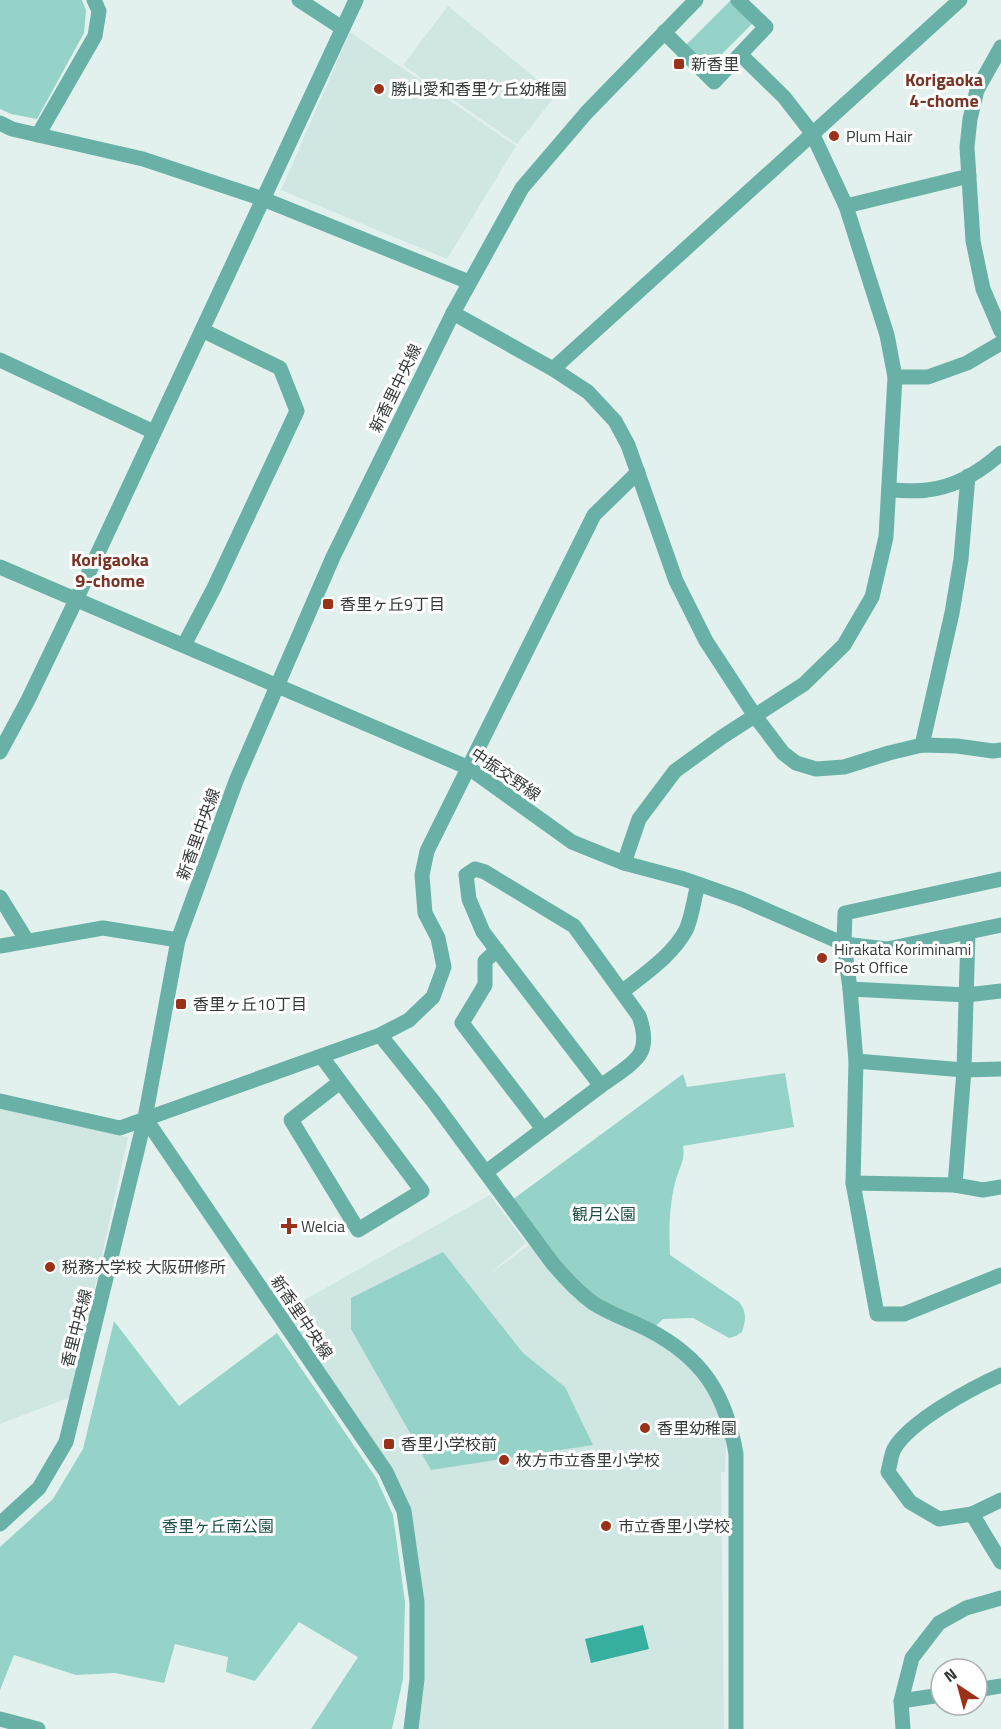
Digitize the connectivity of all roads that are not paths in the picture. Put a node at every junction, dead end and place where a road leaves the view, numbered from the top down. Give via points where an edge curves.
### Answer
1 (94, 0) edge
2 (299, 0) edge
3 (356, 0) edge
4 (738, 0) edge
5 (960, 0) edge
6 (691, 2) edge
7 (342, 28) junction
8 (664, 32) junction
9 (1001, 47) edge
10 (741, 55) junction
11 (0, 123) edge
12 (812, 133) junction
13 (38, 135) junction
14 (969, 176) junction
15 (263, 199) junction
16 (846, 206) junction
17 (469, 282) junction
18 (453, 313) junction
19 (202, 330) junction
20 (1001, 331) edge
21 (1001, 343) edge
22 (0, 360) edge
23 (553, 369) junction
24 (895, 376) junction
25 (154, 432) junction
26 (1001, 453) edge
27 (638, 472) junction
28 (968, 476) junction
29 (889, 490) junction
30 (0, 567) edge
31 (76, 600) junction
32 (184, 645) junction
33 (279, 686) junction
34 (755, 716) junction
35 (922, 745) junction
36 (1001, 750) edge
37 (0, 752) edge
38 (469, 768) junction
39 (624, 863) junction
40 (1001, 879) edge
41 (698, 884) junction
42 (0, 897) edge
43 (1001, 925) edge
44 (968, 933) junction
45 (178, 940) junction
46 (27, 941) junction
47 (844, 944) junction
48 (0, 946) edge
49 (497, 950) junction
50 (850, 989) junction
51 (1001, 991) edge
52 (622, 992) junction
53 (967, 995) junction
54 (380, 1035) junction
55 (321, 1056) junction
56 (856, 1060) junction
57 (964, 1070) junction
58 (1001, 1070) edge
59 (340, 1082) junction
60 (601, 1086) junction
61 (0, 1101) edge
62 (145, 1119) junction
63 (543, 1129) junction
64 (486, 1172) junction
65 (854, 1183) junction
66 (955, 1185) junction
67 (1001, 1187) edge
68 (1001, 1275) edge
69 (1001, 1375) edge
70 (1001, 1500) edge
71 (972, 1514) junction
72 (0, 1524) edge
73 (1001, 1562) edge
74 (1001, 1598) edge
75 (929, 1697) edge
76 (901, 1701) junction
77 (0, 1719) edge
78 (38, 1729) edge
79 (411, 1729) edge
80 (736, 1729) edge
81 (903, 1729) edge

1 - 13 street via 99,11 95,36
2 - 7 street
3 - 7 street
4 - 10 street via 766,27
5 - 12 street
6 - 8 street, 新香里中央線
7 - 15 street
8 - 10 street via 714,82
8 - 17 street, 新香里中央線 via 587,112 522,188
9 - 14 street via 977,90 967,147
10 - 12 street
11 - 13 street
12 - 16 street
12 - 23 street
13 - 15 street via 143,159
14 - 16 street
14 - 20 street via 973,241 983,289
15 - 17 street
15 - 19 street
16 - 24 street via 887,335
17 - 18 street, 新香里中央線
18 - 23 street
18 - 33 street, 新香里中央線 via 333,558
19 - 25 street
19 - 32 street via 280,368 297,411
21 - 24 street via 967,363 928,377
22 - 25 street
23 - 27 street via 588,392 615,422
24 - 29 street
25 - 31 street
26 - 28 street
27 - 34 street via 676,581 706,641
27 - 38 street via 594,514
28 - 29 street via 927,490
28 - 35 street via 960,569
29 - 34 street via 886,537 872,597 844,645 804,684
30 - 31 street, 中振交野線
31 - 32 street, 中振交野線
31 - 37 street
32 - 33 street, 中振交野線
33 - 38 street, 中振交野線
33 - 45 street, 新香里中央線 via 236,781
34 - 35 street via 783,753 796,763 816,769 844,766
34 - 39 street via 675,771 639,819
35 - 36 street
38 - 39 street, 中振交野線 via 572,842
38 - 54 street via 427,851 422,875 425,913 438,938 444,967 433,997 409,1020
39 - 41 street, 中振交野線
40 - 47 street via 845,912
41 - 47 street, 中振交野線
41 - 52 street via 686,929 674,947
42 - 46 street
43 - 44 street, 中振交野線
44 - 47 street, 中振交野線 via 887,949
44 - 53 street
45 - 46 street via 103,928
45 - 62 street, 新香里中央線
46 - 48 street
47 - 50 street
49 - 52 street via 483,932 469,899 466,874 475,869 574,926
49 - 60 street
49 - 63 street via 485,961 484,985 462,1023
50 - 53 street
50 - 56 street
51 - 53 street
52 - 60 street via 639,1016 642,1051
53 - 57 street
54 - 55 street
54 - 64 street
55 - 59 street
55 - 62 street
56 - 57 street
56 - 65 street
57 - 58 street
57 - 66 street
59 - 59 street via 291,1120 358,1230 422,1191
60 - 63 street
61 - 62 street via 120,1128
62 - 72 street, 香里中央線 via 66,1442 39,1488
62 - 79 street, 新香里中央線 via 386,1472 404,1511 417,1602 417,1679
63 - 64 street
64 - 80 street via 566,1279 592,1302 665,1338 687,1355 721,1399 736,1454
65 - 66 street
65 - 68 street via 877,1314 904,1314
66 - 67 street via 983,1190
69 - 71 street via 910,1431 894,1450 888,1472 910,1502 939,1519
70 - 71 street
71 - 73 street
74 - 76 street via 966,1608 939,1623 912,1658
75 - 76 street
76 - 81 street
77 - 78 street

